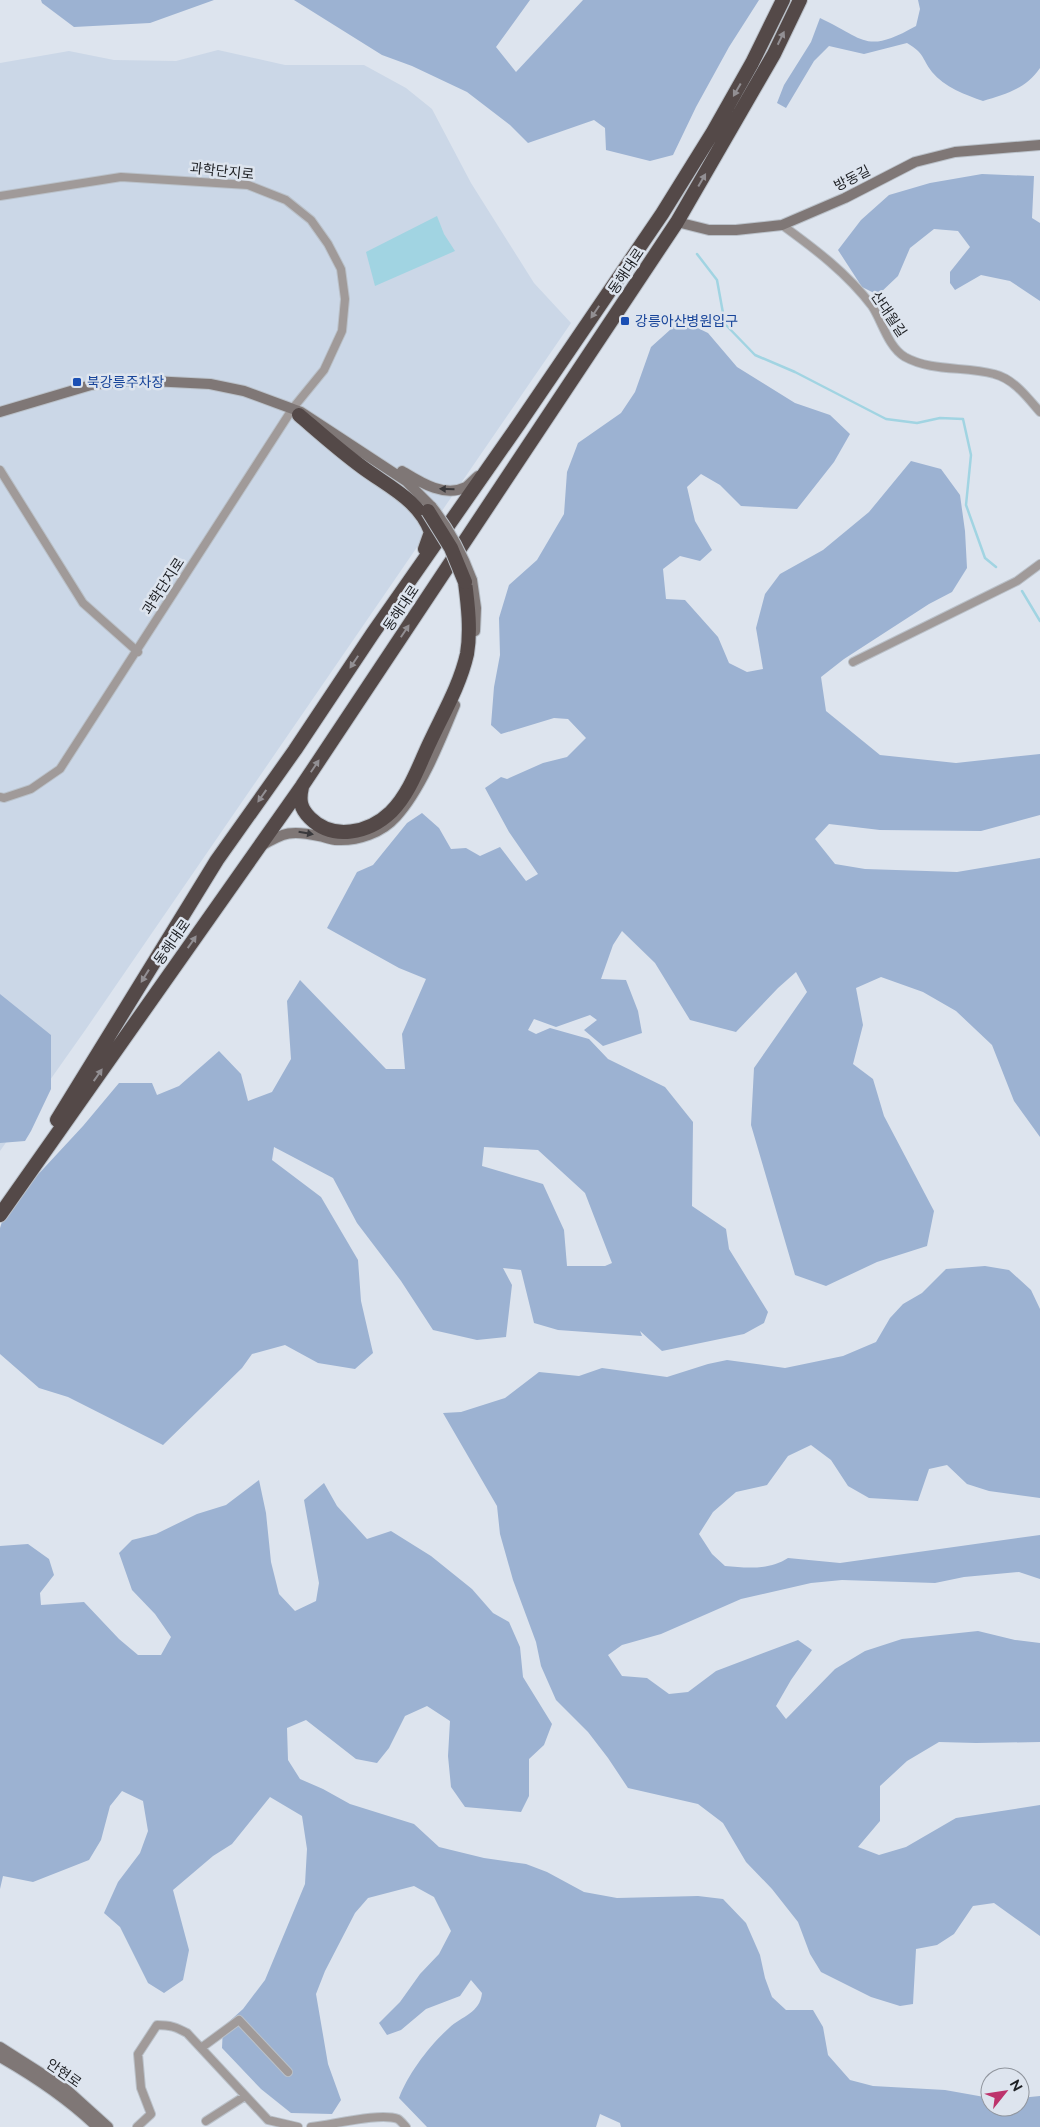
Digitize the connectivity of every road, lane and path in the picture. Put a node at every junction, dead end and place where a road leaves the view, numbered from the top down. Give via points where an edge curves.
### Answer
1 (782, 0) edge
2 (800, 0) edge
3 (1040, 145) edge
4 (0, 196) edge
5 (662, 214) junction
6 (677, 222) junction
7 (782, 224) junction
8 (0, 412) edge
9 (298, 412) junction
10 (1040, 412) edge
11 (519, 424) junction
12 (0, 470) edge
13 (1040, 564) edge
14 (468, 581) junction
15 (373, 633) junction
16 (138, 652) junction
17 (853, 662) dead end
18 (302, 786) junction
19 (0, 797) edge
20 (257, 849) junction
21 (0, 1203) edge
22 (0, 1215) edge
23 (0, 2047) edge
24 (201, 2048) junction
25 (0, 2057) edge
26 (288, 2072) dead end
27 (245, 2096) junction
28 (206, 2122) dead end
29 (97, 2127) edge
30 (108, 2127) edge
31 (137, 2127) edge
32 (298, 2127) edge
33 (311, 2127) edge
34 (406, 2127) edge

1 -> 5 highway, 동해대로 via 713,132
6 -> 2 highway, 동해대로 via 774,54
3 - 7 street, 방동길 via 955,152 915,162 845,198
4 - 9 street, 과학단지로 via 121,177 248,185 286,200 311,220 328,244 341,269 345,299 342,331 324,370
5 - 6 highway
5 -> 11 highway, 동해대로
6 - 7 street, 방동길 via 709,230
18 -> 6 highway, 동해대로
7 - 10 street, 산대월길 via 836,266 872,307 902,355 916,362 995,374 1021,389
8 - 9 street via 91,385 132,380 210,384 244,391
11 -> 9 street via 480,474 466,486 448,491 424,485 355,439
9 - 14 highway, bridge via 430,509
9 - 15 highway via 362,467 408,498 426,520 431,532 427,545
9 - 16 street, 과학단지로
11 - 15 highway, 동해대로
12 - 16 street via 83,604
13 - 17 street via 1018,582
14 - 18 highway via 467,654 411,784 391,812 369,826 335,832 318,826 304,812 299,800
20 -> 14 street via 282,834 292,832 352,840 370,835 396,818 420,780 468,673 475,639 476,608
15 -> 21 highway, 동해대로 via 217,860 44,1140
16 - 19 street, 과학단지로 via 60,769 31,789
18 - 20 highway, 동해대로
22 -> 20 highway, 동해대로
23 - 30 street, 안현로 via 66,2089
24 - 26 street via 239,2020
24 - 27 street
24 - 31 street via 175,2026 157,2025 138,2054 141,2088 151,2114
25 - 29 street, 안현로 via 74,2105
27 - 28 street
27 - 32 street via 268,2120
33 - 34 street via 388,2118 399,2120

